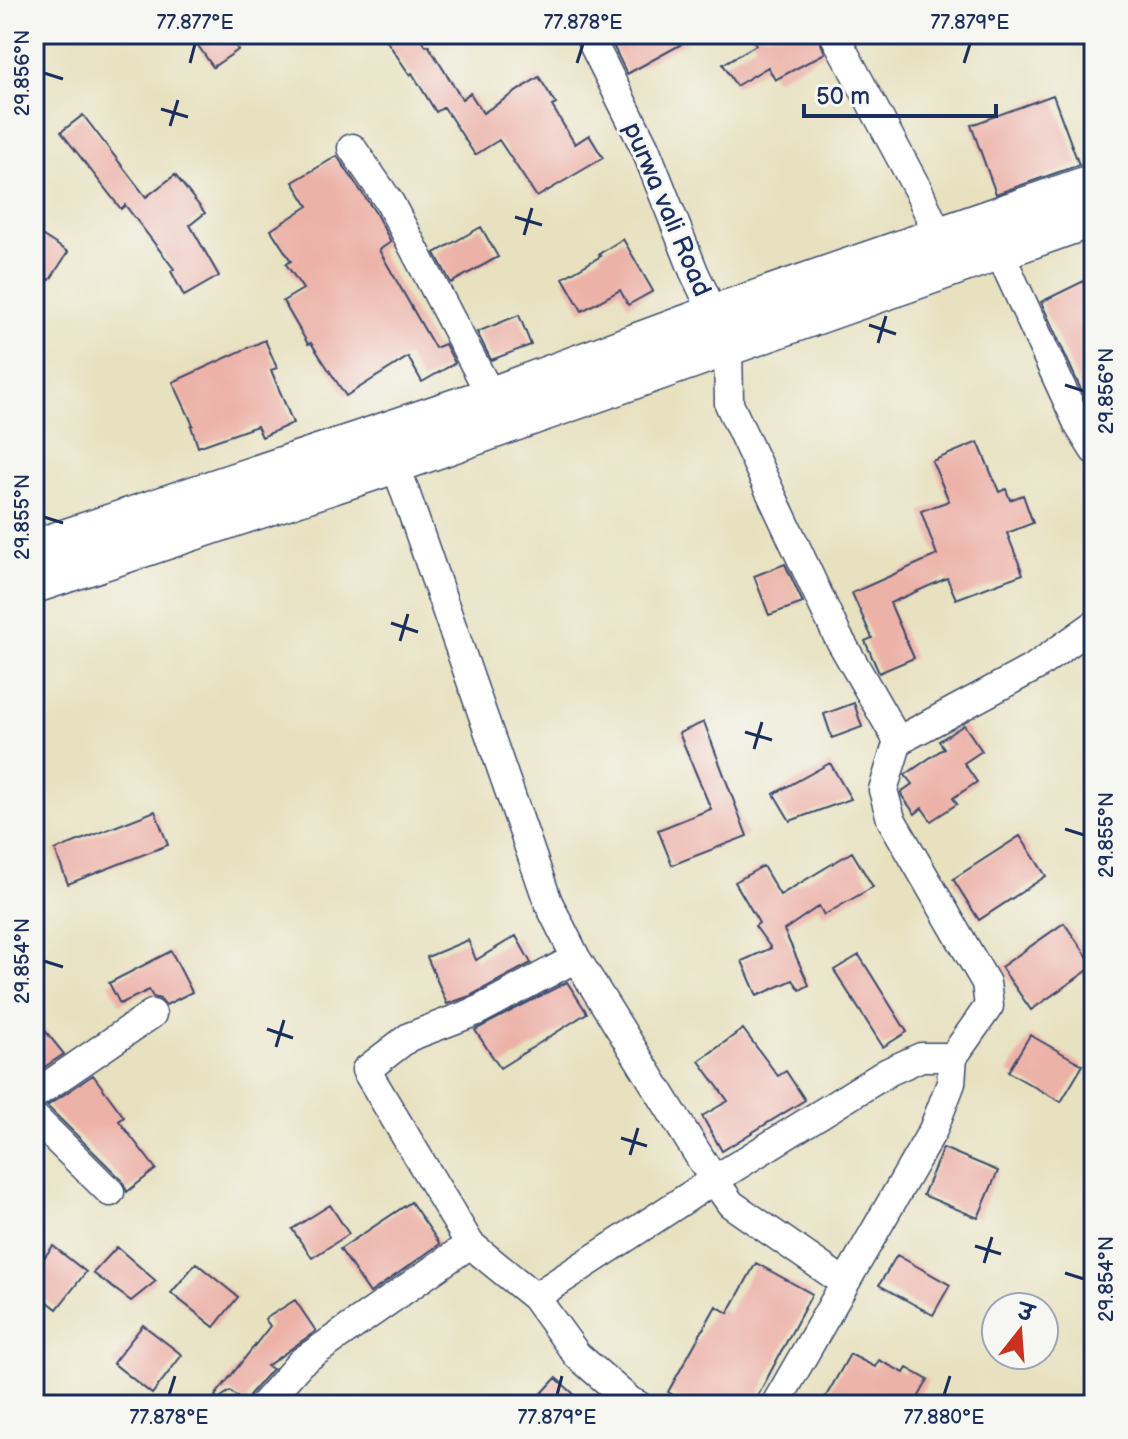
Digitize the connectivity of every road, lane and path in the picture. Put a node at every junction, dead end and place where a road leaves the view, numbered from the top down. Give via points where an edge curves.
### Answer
1 (588, 34) edge
2 (834, 34) edge
3 (352, 148) dead end
4 (1094, 184) edge
5 (1094, 216) edge
6 (998, 249) junction
7 (945, 252) junction
8 (721, 330) junction
9 (499, 410) junction
10 (1094, 450) edge
11 (395, 463) junction
12 (34, 550) edge
13 (34, 583) edge
14 (1094, 625) edge
15 (898, 741) junction
16 (576, 958) junction
17 (152, 1014) dead end
18 (953, 1057) junction
19 (34, 1095) edge
20 (34, 1117) edge
21 (714, 1180) junction
22 (110, 1192) dead end
23 (470, 1244) junction
24 (845, 1283) junction
25 (535, 1297) junction
26 (263, 1405) edge
27 (638, 1405) edge
28 (775, 1405) edge

1 - 8 street, purwa vali Road via 645,148
2 - 7 street
3 - 9 street via 390,203
4 - 7 main road
5 - 6 main road
6 - 7 main road
6 - 10 street
7 - 8 main road
8 - 9 main road
8 - 15 street via 729,404 837,635
9 - 11 main road
9 - 12 main road
11 - 13 main road
11 - 16 street via 548,902
14 - 15 street via 1035,667
15 - 18 street via 883,790 891,819 986,983 989,1006
16 - 21 street
16 - 23 street via 477,1011 409,1037 366,1070
17 - 19 street
18 - 21 street via 921,1057 888,1072
18 - 24 street via 951,1083 933,1130
20 - 22 street
21 - 24 street via 731,1204
21 - 25 street
23 - 25 street
23 - 26 street via 301,1362
24 - 28 street
25 - 27 street via 577,1355

